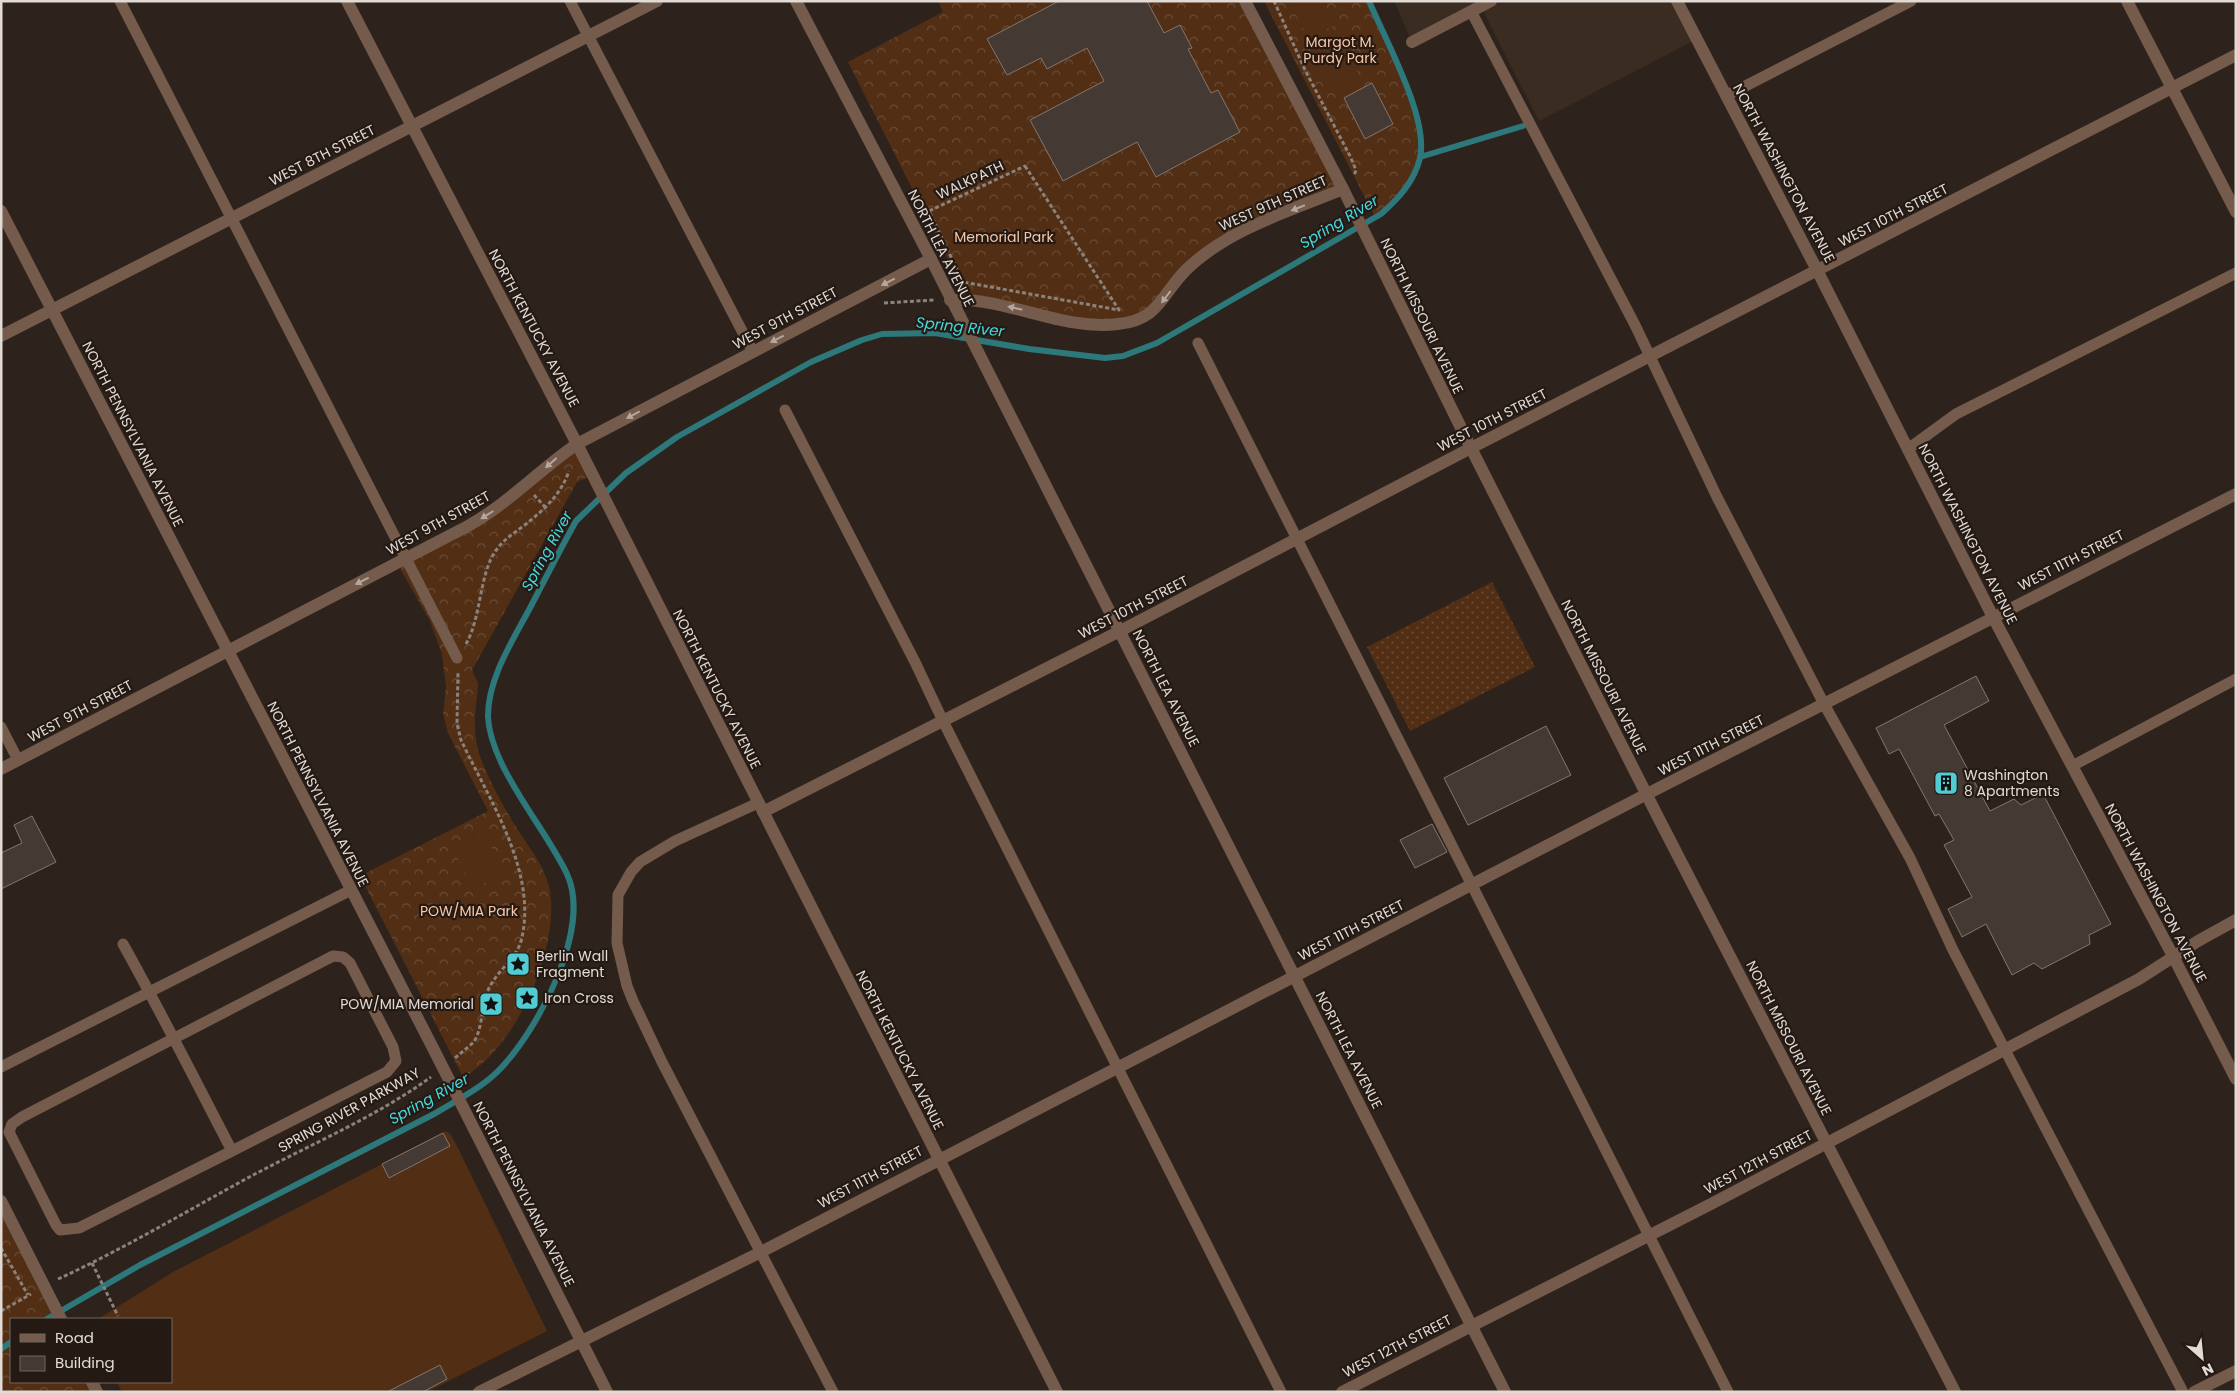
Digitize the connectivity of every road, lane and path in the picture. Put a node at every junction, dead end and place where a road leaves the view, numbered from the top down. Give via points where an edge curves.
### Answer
1 (120, 1) edge
2 (347, 1) edge
3 (570, 1) edge
4 (657, 1) edge
5 (796, 1) edge
6 (1245, 1) edge
7 (1274, 1) edge
8 (1491, 1) edge
9 (1677, 1) edge
10 (1911, 1) edge
11 (2127, 1) edge
12 (1471, 12) junction
13 (588, 36) junction
14 (1412, 42) dead end
15 (2236, 55) edge
16 (2172, 88) junction
17 (1726, 96) junction
18 (412, 127) junction
19 (1343, 190) junction
20 (1, 211) edge
21 (2236, 212) edge
22 (233, 218) junction
23 (931, 259) junction
24 (1817, 270) junction
25 (2236, 273) edge
26 (950, 300) junction
27 (881, 303) dead end
28 (52, 310) junction
29 (1119, 310) joint
30 (1, 336) edge
31 (1198, 343) dead end
32 (753, 352) junction
33 (1650, 357) junction
34 (785, 410) dead end
35 (577, 444) junction
36 (1471, 448) junction
37 (1908, 448) junction
38 (2236, 494) edge
39 (1298, 538) junction
40 (406, 559) junction
41 (1993, 617) junction
42 (1120, 631) junction
43 (228, 651) junction
44 (457, 658) junction
45 (2236, 679) edge
46 (1824, 704) junction
47 (943, 721) junction
48 (1, 727) edge
49 (18, 760) junction
50 (2072, 766) junction
51 (1, 769) edge
52 (1647, 794) junction
53 (761, 807) junction
54 (1473, 884) junction
55 (351, 890) junction
56 (2236, 920) edge
57 (123, 944) dead end
58 (2173, 956) junction
59 (1294, 976) junction
60 (149, 992) junction
61 (174, 1039) junction
62 (2005, 1049) junction
63 (1, 1067) edge
64 (1117, 1067) junction
65 (443, 1068) junction
66 (2236, 1079) edge
67 (1827, 1143) junction
68 (232, 1151) junction
69 (938, 1159) junction
70 (1, 1201) edge
71 (1648, 1235) junction
72 (1, 1248) edge
73 (761, 1252) junction
74 (28, 1295) dead end
75 (118, 1316) dead end
76 (60, 1318) edge
77 (1471, 1325) junction
78 (580, 1340) junction
79 (2236, 1371) edge
80 (478, 1392) edge
81 (607, 1392) edge
82 (833, 1392) edge
83 (1057, 1392) edge
84 (1281, 1392) edge
85 (1342, 1392) edge
86 (1505, 1392) edge
87 (1728, 1392) edge
88 (1955, 1392) edge
89 (2183, 1392) edge
90 (2194, 1392) edge

1 - 22 lane
2 - 18 street, NORTH KENTUCKY AVENUE
3 - 13 lane
4 - 13 street, WEST 8TH STREET
5 - 23 street, NORTH LEA AVENUE
6 - 19 street, NORTH MISSOURI AVENUE
7 - 19 path via 1356,170 1353,181
8 - 12 street
9 - 17 street, NORTH WASHINGTON AVENUE
10 - 17 lane
11 - 16 street
12 - 14 street
12 - 33 lane
13 - 18 street, WEST 8TH STREET
13 - 32 lane
15 - 16 street, WEST 10TH STREET
16 - 21 street
16 - 24 street, WEST 10TH STREET
17 - 24 street, NORTH WASHINGTON AVENUE
18 - 22 street, WEST 8TH STREET
18 - 35 street, NORTH KENTUCKY AVENUE
19 -> 26 street, WEST 9TH STREET via 1268,220 1213,247 1184,273 1157,308 1137,321 1099,325 1079,323 991,303
19 - 36 street, NORTH MISSOURI AVENUE
20 - 28 street, NORTH PENNSYLVANIA AVENUE
22 - 28 street, WEST 8TH STREET
22 - 40 lane
23 - 26 street, NORTH LEA AVENUE
23 -> 32 street, WEST 9TH STREET
24 - 33 street, WEST 10TH STREET
24 - 37 street, NORTH WASHINGTON AVENUE
25 - 37 lane via 1956,414
26 - 27 path
26 - 42 street, NORTH LEA AVENUE
28 - 30 street, WEST 8TH STREET
28 - 43 street, NORTH PENNSYLVANIA AVENUE
29 - 29 path, WALKPATH via 963,282 929,211 1025,166
31 - 39 lane
32 -> 35 street, WEST 9TH STREET
33 - 36 street, WEST 10TH STREET
33 - 46 lane via 1717,497
34 - 47 lane via 916,662
35 -> 40 street, WEST 9TH STREET via 558,456 499,508
35 - 44 path via 558,495 496,550 489,564 468,642
35 - 53 street, NORTH KENTUCKY AVENUE
36 - 39 street, WEST 10TH STREET
36 - 52 street, NORTH MISSOURI AVENUE
37 - 41 street, NORTH WASHINGTON AVENUE
38 - 41 street, WEST 11TH STREET
39 - 42 street, WEST 10TH STREET
39 - 54 lane
40 -> 43 street, WEST 9TH STREET
40 - 44 lane
41 - 46 street, WEST 11TH STREET
41 - 50 street, NORTH WASHINGTON AVENUE
42 - 47 street, WEST 10TH STREET
42 - 59 street, NORTH LEA AVENUE
43 - 49 street, WEST 9TH STREET
43 - 55 street, NORTH PENNSYLVANIA AVENUE
44 - 65 path, SPRING RIVER PARKWAY via 457,724 512,847 525,914 518,950 489,990 478,1036
45 - 50 lane
46 - 52 street, WEST 11TH STREET
46 - 62 lane via 1910,858
47 - 53 street, WEST 10TH STREET
47 - 64 lane
48 - 49 lane
49 - 51 street, WEST 9TH STREET
50 - 58 street, NORTH WASHINGTON AVENUE
52 - 54 street, WEST 11TH STREET
52 - 67 street, NORTH MISSOURI AVENUE
53 - 69 street, NORTH KENTUCKY AVENUE
53 - 73 lane via 675,841 640,862 620,889 616,914 620,961 633,1001
54 - 59 street, WEST 11TH STREET
54 - 71 lane
55 - 60 lane
55 - 65 street, NORTH PENNSYLVANIA AVENUE
56 - 58 street, WEST 12TH STREET
57 - 60 lane
58 - 62 street, WEST 12TH STREET via 2139,979
58 - 66 street, NORTH WASHINGTON AVENUE
59 - 64 street, WEST 11TH STREET
59 - 77 street, NORTH LEA AVENUE
60 - 61 lane
60 - 63 lane
61 - 68 lane
61 - 68 lane via 12,1124 9,1132 17,1151 60,1230 80,1228
61 - 68 lane via 333,956 343,956 350,963 393,1047 396,1060 387,1072
62 - 67 street, WEST 12TH STREET
62 - 89 lane
64 - 69 street, WEST 11TH STREET
64 - 84 lane
65 - 75 path, SPRING RIVER PARKWAY via 381,1108 170,1220 93,1265
65 - 78 street, NORTH PENNSYLVANIA AVENUE
67 - 71 street, WEST 12TH STREET
67 - 88 street, NORTH MISSOURI AVENUE
69 - 73 street, WEST 11TH STREET
69 - 83 street, NORTH KENTUCKY AVENUE
70 - 76 street
71 - 77 street, WEST 12TH STREET
71 - 87 lane
72 - 74 path
73 - 78 street, WEST 11TH STREET
73 - 82 lane
77 - 85 street, WEST 12TH STREET
77 - 86 street, NORTH LEA AVENUE
78 - 80 street, WEST 11TH STREET
78 - 81 street, NORTH PENNSYLVANIA AVENUE
79 - 90 street

